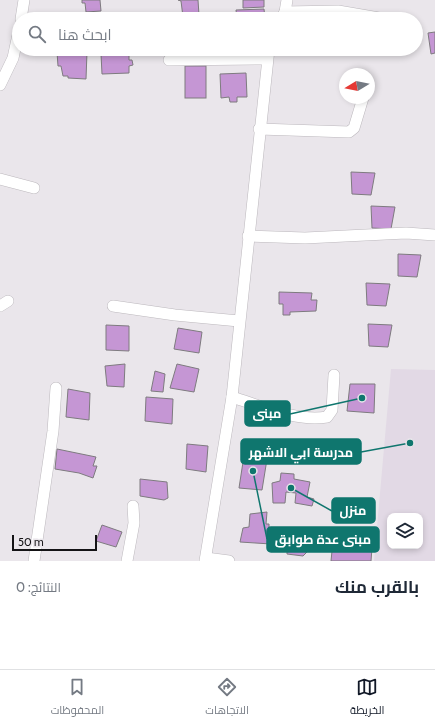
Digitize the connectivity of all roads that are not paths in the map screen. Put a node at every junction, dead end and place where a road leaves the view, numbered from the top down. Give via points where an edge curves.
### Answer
1 (24, 0) edge
2 (287, 0) edge
3 (22, 12) edge
4 (284, 12) edge
5 (324, 12) edge
6 (344, 12) edge
7 (13, 56) edge
8 (235, 56) edge
9 (268, 56) edge
10 (169, 60) dead end
11 (0, 85) edge
12 (361, 104) edge
13 (259, 128) junction
14 (0, 179) edge
15 (34, 188) dead end
16 (435, 232) edge
17 (248, 236) junction
18 (113, 306) dead end
19 (239, 321) junction
20 (334, 374) dead end
21 (56, 388) dead end
22 (232, 397) junction
23 (133, 506) dead end
24 (205, 560) edge
25 (34, 561) edge
26 (127, 561) edge
27 (229, 561) edge

1 - 3 street
2 - 4 street
5 - 6 street
7 - 11 street
8 - 10 street
9 - 13 street
12 - 13 street via 354,128 349,132
13 - 17 street
14 - 15 street
16 - 17 street via 305,238
17 - 19 street
18 - 19 street
19 - 22 street
20 - 22 street via 332,410 327,417 298,416
21 - 25 street via 53,431
22 - 24 street
23 - 26 street via 134,523
24 - 27 street

